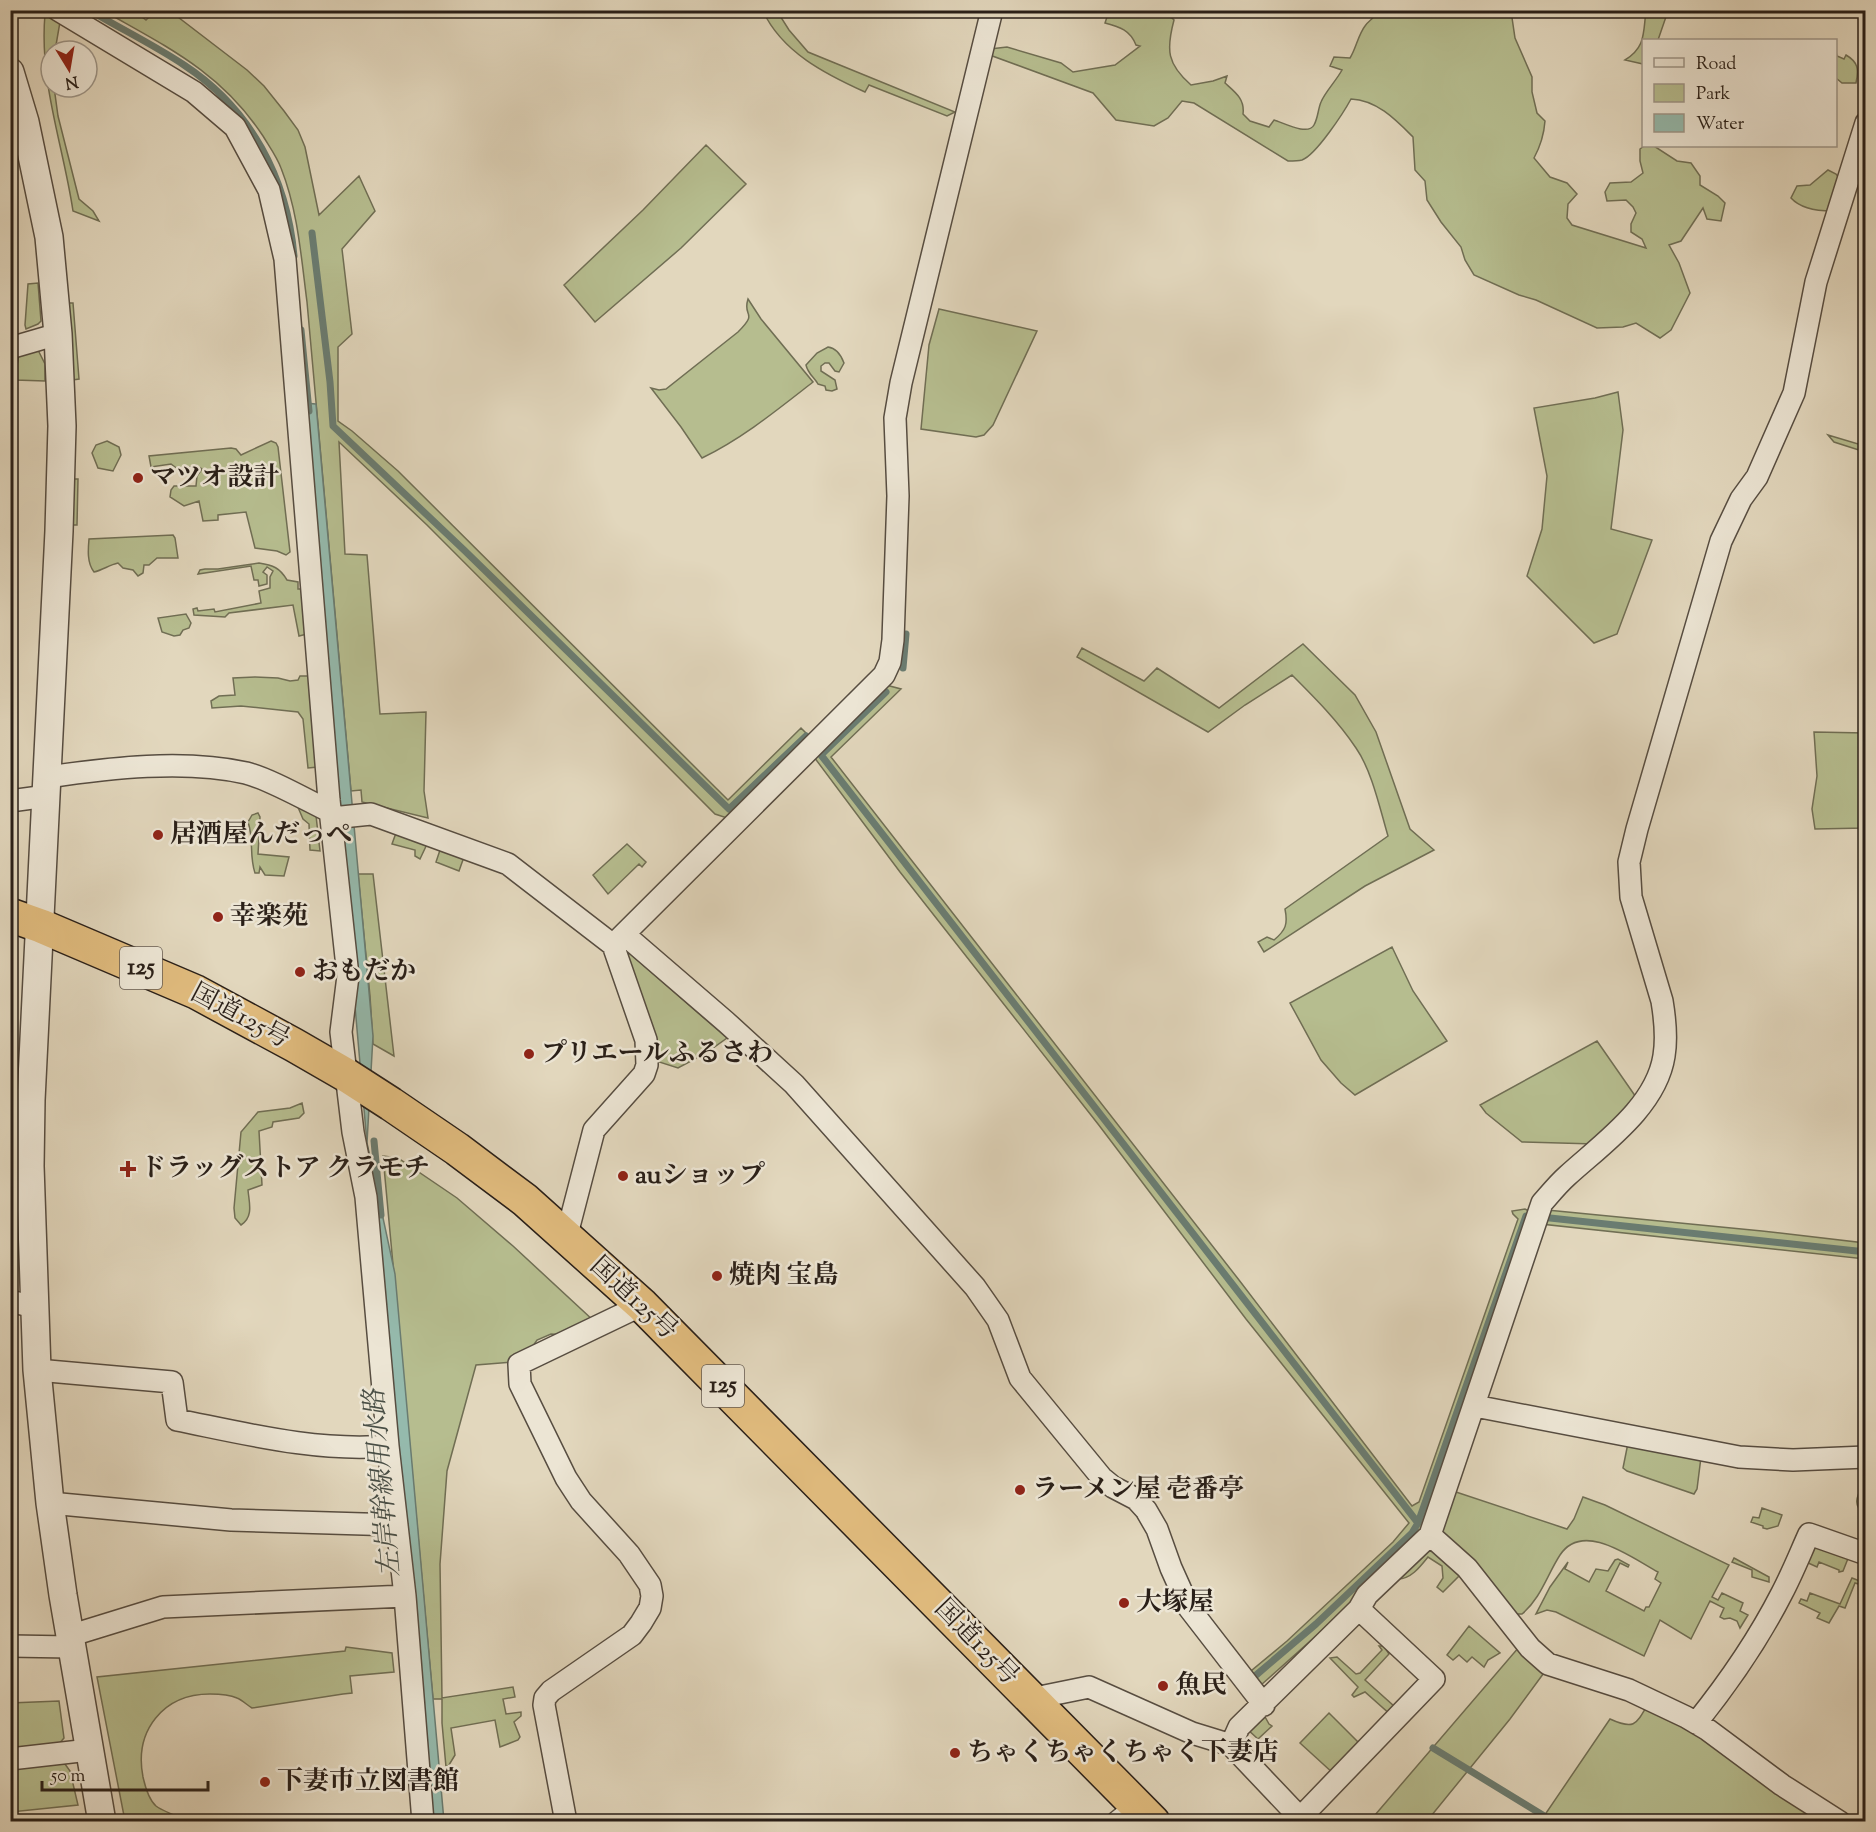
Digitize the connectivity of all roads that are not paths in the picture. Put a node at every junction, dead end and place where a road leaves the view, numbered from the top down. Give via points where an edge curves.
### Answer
1 (58, 10) edge
2 (992, 10) edge
3 (10, 72) edge
4 (1866, 123) edge
5 (18, 126) edge
6 (58, 334) junction
7 (10, 348) edge
8 (47, 787) junction
9 (10, 801) edge
10 (331, 815) junction
11 (26, 920) edge
12 (619, 940) junction
13 (346, 1075) junction
14 (567, 1238) junction
15 (22, 1304) edge
16 (642, 1305) junction
17 (37, 1370) junction
18 (1475, 1406) junction
19 (388, 1446) junction
20 (1866, 1457) edge
21 (50, 1503) junction
22 (397, 1525) junction
23 (1430, 1535) junction
24 (1866, 1554) edge
25 (405, 1596) junction
26 (1359, 1609) junction
27 (70, 1642) junction
28 (10, 1646) edge
29 (1030, 1699) junction
30 (1264, 1705) junction
31 (1696, 1723) junction
32 (1231, 1745) junction
33 (89, 1750) junction
34 (10, 1759) edge
35 (1136, 1816) edge
36 (1302, 1820) edge
37 (102, 1821) edge
38 (423, 1821) edge
39 (566, 1821) edge
40 (1840, 1821) edge

1 - 10 street via 194,92 235,127 269,190 285,259
2 - 12 street via 895,418 898,496 890,662 884,675
3 - 5 street
4 - 18 street via 1816,282 1794,393 1757,477 1721,541 1629,862 1630,897 1662,1001 1664,1057 1648,1093 1631,1117 1542,1203
5 - 6 street via 49,237
6 - 7 street
6 - 8 street via 62,426
8 - 9 street
8 - 10 street via 102,770 224,769 249,774
8 - 11 street
10 - 12 street via 371,814 508,864
10 - 13 street via 348,976 341,1032
11 - 13 highway, 国道125号 / 125 via 196,992
11 - 15 street via 31,1113
12 - 14 street via 646,1040 647,1065 644,1074 594,1130
12 - 30 street via 726,1022 794,1084 975,1287 998,1320 1020,1378 1102,1478 1136,1499 1146,1510 1189,1608
13 - 14 highway, 国道125号 / 125 via 474,1162
13 - 19 street via 366,1197
14 - 16 highway, 国道125号 / 125
15 - 17 street
16 - 29 highway, 国道125号 / 125
16 - 39 street via 519,1364 520,1384 566,1478 581,1501 629,1554 650,1585 652,1596 650,1608 632,1635 545,1698
17 - 19 street via 172,1382 177,1420 281,1441 362,1448
17 - 21 street
18 - 20 street via 1739,1457
18 - 23 street
19 - 22 street
21 - 22 street via 231,1520
21 - 27 street
22 - 25 street
23 - 26 street via 1367,1595
23 - 31 street via 1467,1568 1530,1648 1548,1664 1629,1690
24 - 31 street via 1809,1534 1784,1591 1760,1632
25 - 27 street via 163,1607
25 - 38 street
26 - 30 street
26 - 36 street via 1434,1679
27 - 28 street
27 - 33 street
29 - 32 street via 1089,1687 1192,1733
29 - 35 highway, 国道125号 / 125
30 - 32 street via 1239,1727
31 - 40 street
32 - 36 street
33 - 34 street
33 - 37 street

